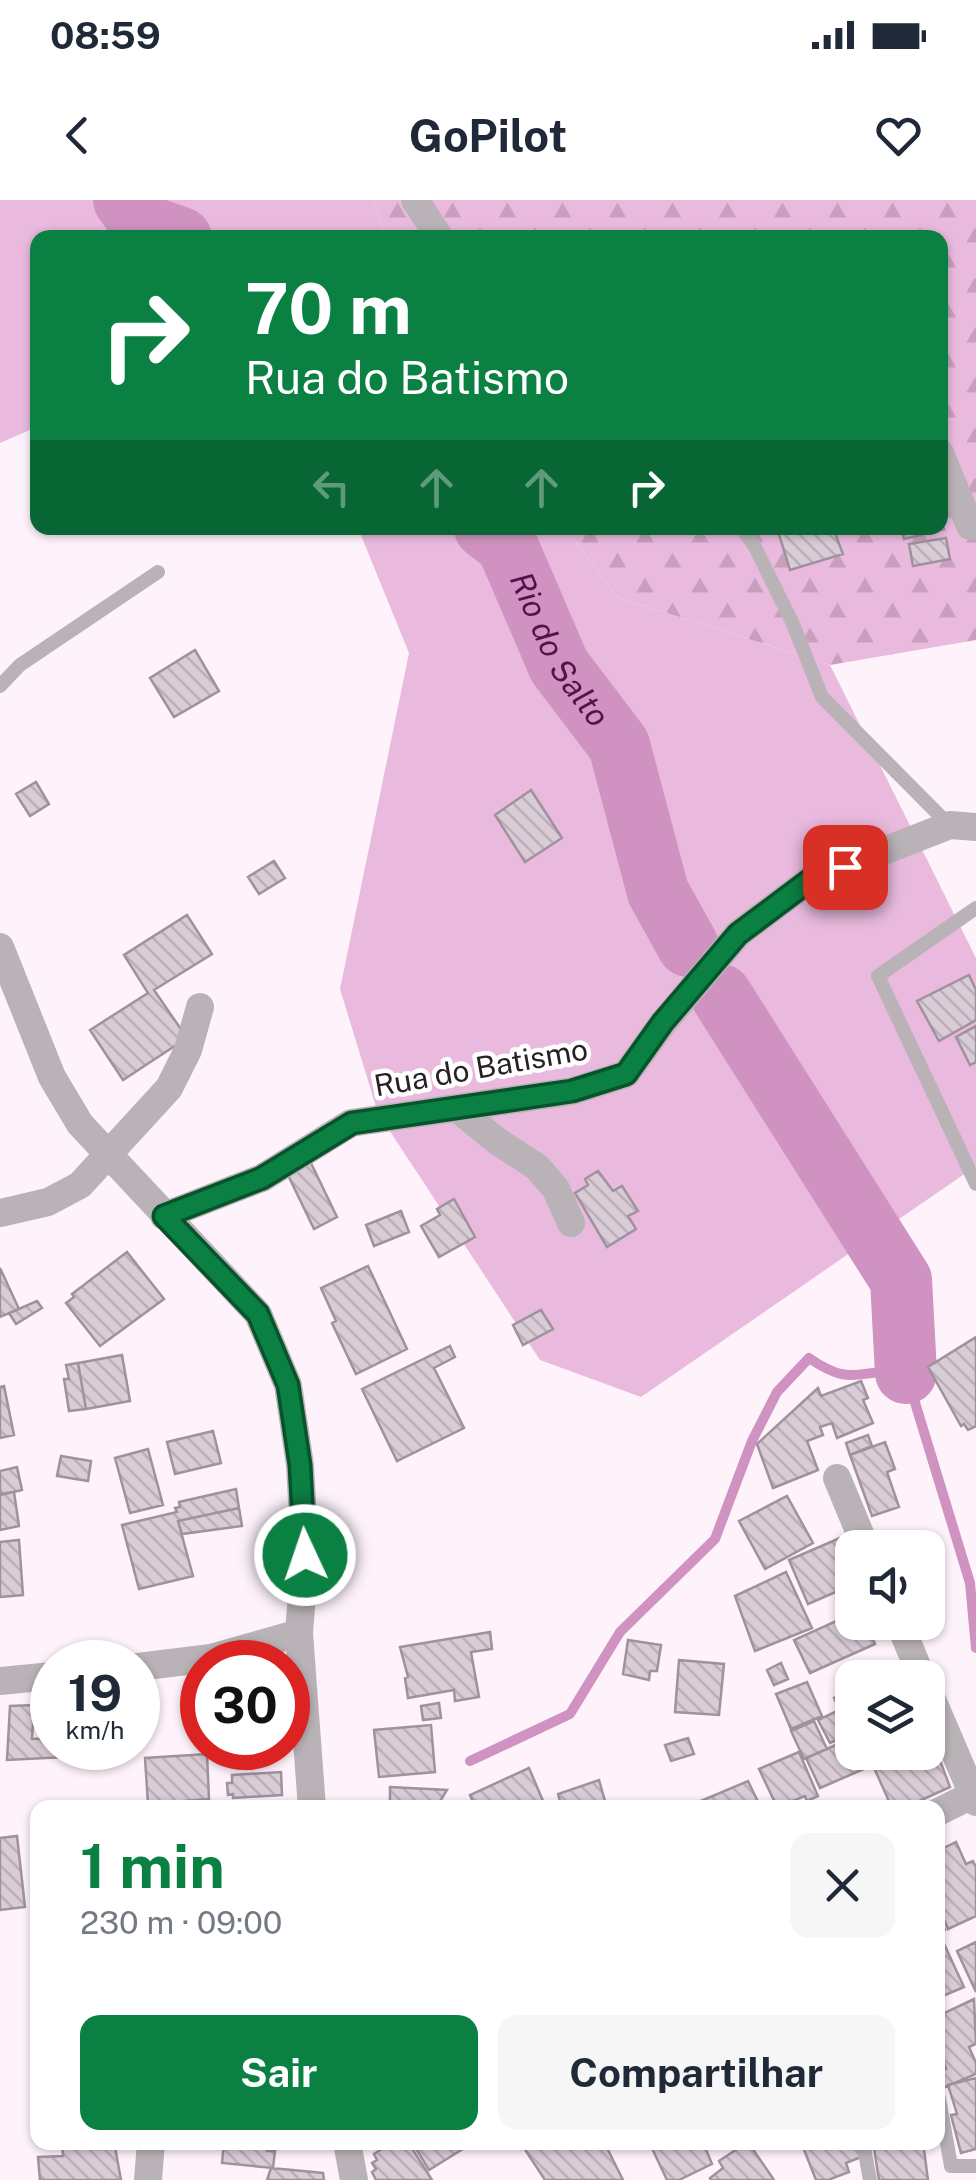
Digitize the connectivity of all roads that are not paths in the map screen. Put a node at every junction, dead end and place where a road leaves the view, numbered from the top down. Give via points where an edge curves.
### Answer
1 (415, 200) edge
2 (435, 230) edge
3 (948, 470) edge
4 (974, 526) edge
5 (746, 535) edge
6 (158, 572) dead end
7 (0, 686) edge
8 (963, 826) edge
9 (976, 908) edge
10 (0, 948) edge
11 (200, 1007) dead end
12 (459, 1110) junction
13 (107, 1154) junction
14 (976, 1184) edge
15 (0, 1213) edge
16 (164, 1216) junction
17 (571, 1223) dead end
18 (837, 1478) dead end
19 (859, 1530) edge
20 (299, 1634) junction
21 (160, 1664) edge
22 (30, 1678) edge
23 (0, 1681) edge
24 (945, 1728) edge
25 (975, 1796) edge
26 (311, 1800) edge
27 (945, 1809) edge
28 (945, 2132) edge
29 (150, 2150) edge
30 (348, 2150) edge
31 (864, 2150) edge
32 (976, 2166) edge
33 (148, 2180) edge
34 (354, 2180) edge
35 (870, 2180) edge

1 - 2 street
3 - 4 street
5 - 8 lane via 822,697
6 - 7 lane via 20,665
8 - 12 street, Rua do Batismo via 810,880 738,934 626,1074 572,1091
9 - 14 lane via 878,976
10 - 13 street via 52,1077
11 - 13 street via 169,1088
12 - 16 street, Rua do Batismo via 352,1123 262,1178
12 - 17 street via 537,1166
13 - 15 street via 80,1185 48,1202
13 - 16 street
16 - 20 street via 258,1314 288,1385 305,1555
18 - 19 street
20 - 21 street
20 - 26 street
22 - 23 street
24 - 25 street
25 - 27 street
28 - 32 lane via 951,2166
29 - 33 street
30 - 34 street
31 - 35 lane

